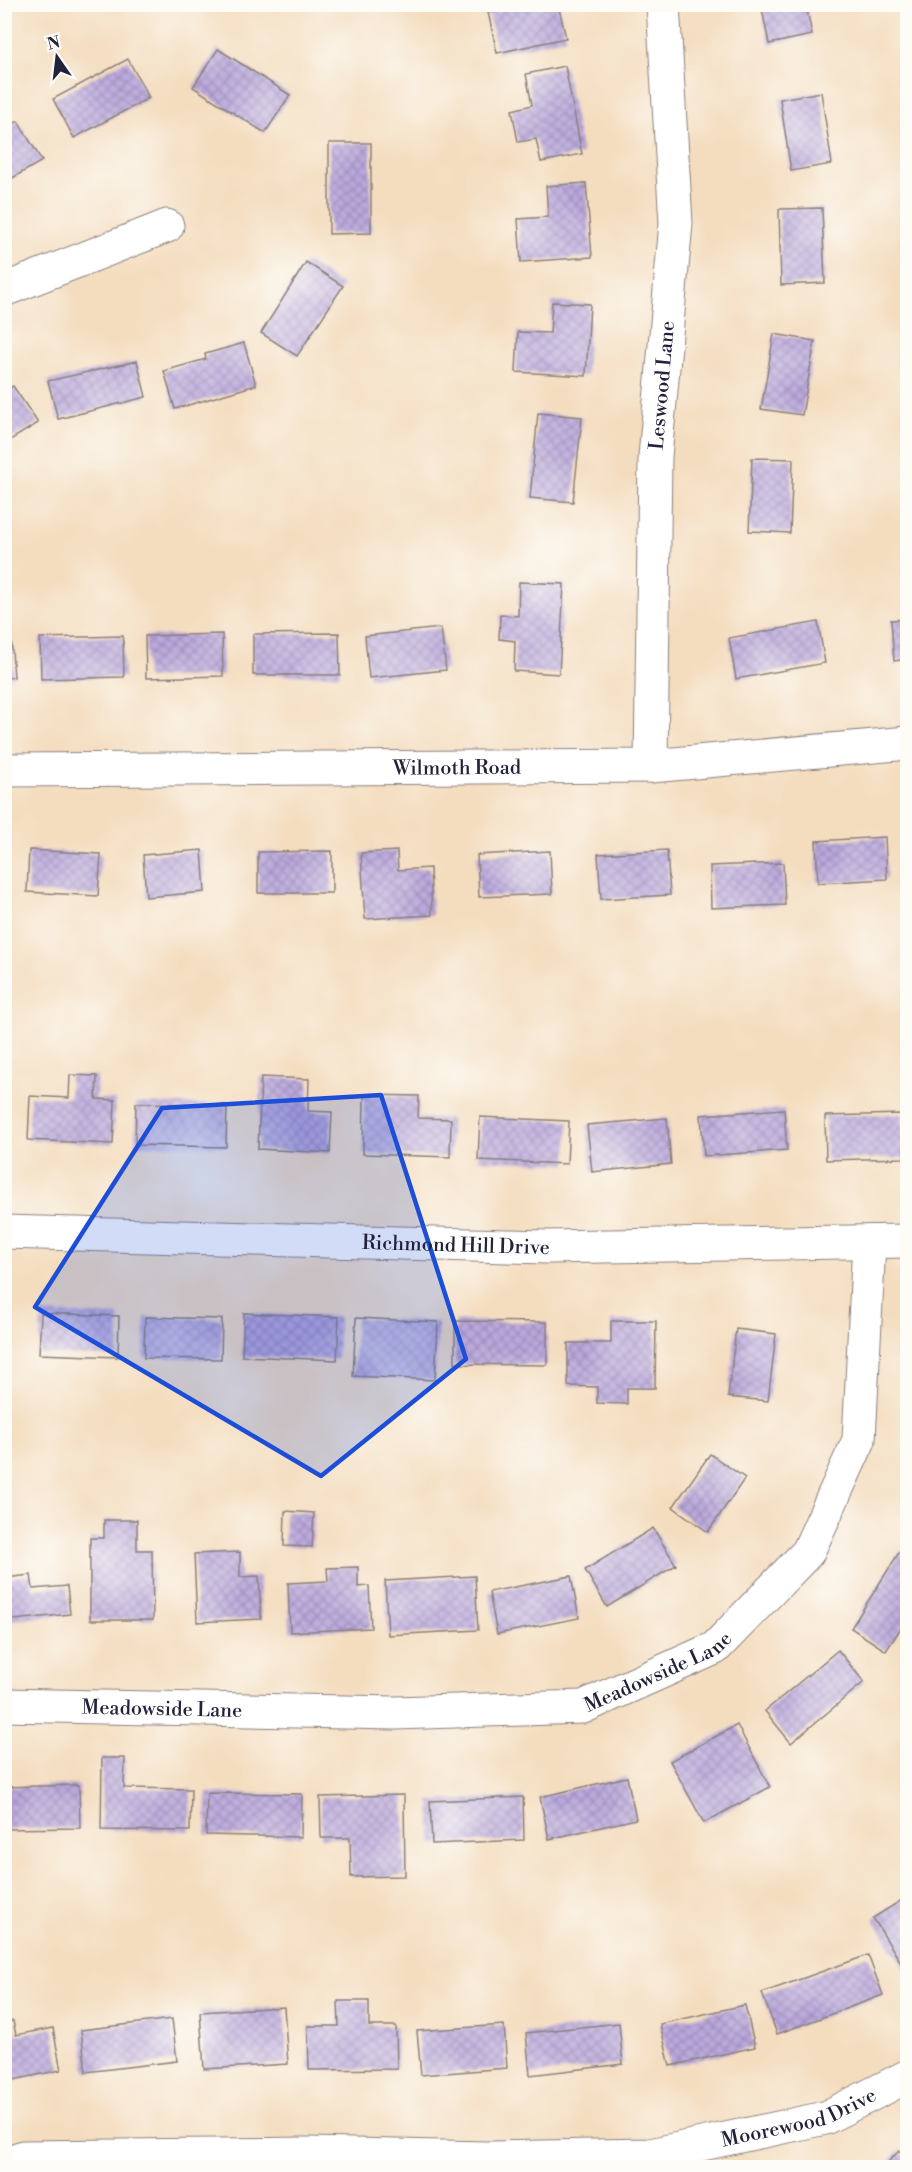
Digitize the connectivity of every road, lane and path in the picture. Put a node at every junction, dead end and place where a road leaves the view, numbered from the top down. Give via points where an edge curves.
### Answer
1 (663, 4) edge
2 (167, 226) dead end
3 (4, 290) edge
4 (908, 743) edge
5 (651, 766) junction
6 (4, 770) edge
7 (4, 1232) edge
8 (908, 1241) edge
9 (869, 1242) junction
10 (4, 1705) edge
11 (908, 2076) edge
12 (4, 2164) edge

1 - 5 street, Leswood Lane via 676,223 655,458
2 - 3 street
4 - 5 street, Wilmoth Road
5 - 6 street, Wilmoth Road
7 - 9 street, Richmond Hill Drive via 547,1246
8 - 9 street, Richmond Hill Drive
9 - 10 street, Meadowside Lane via 859,1440 808,1552 715,1648 583,1707 395,1713
11 - 12 street, Moorewood Drive via 825,2118 650,2156 24,2157

